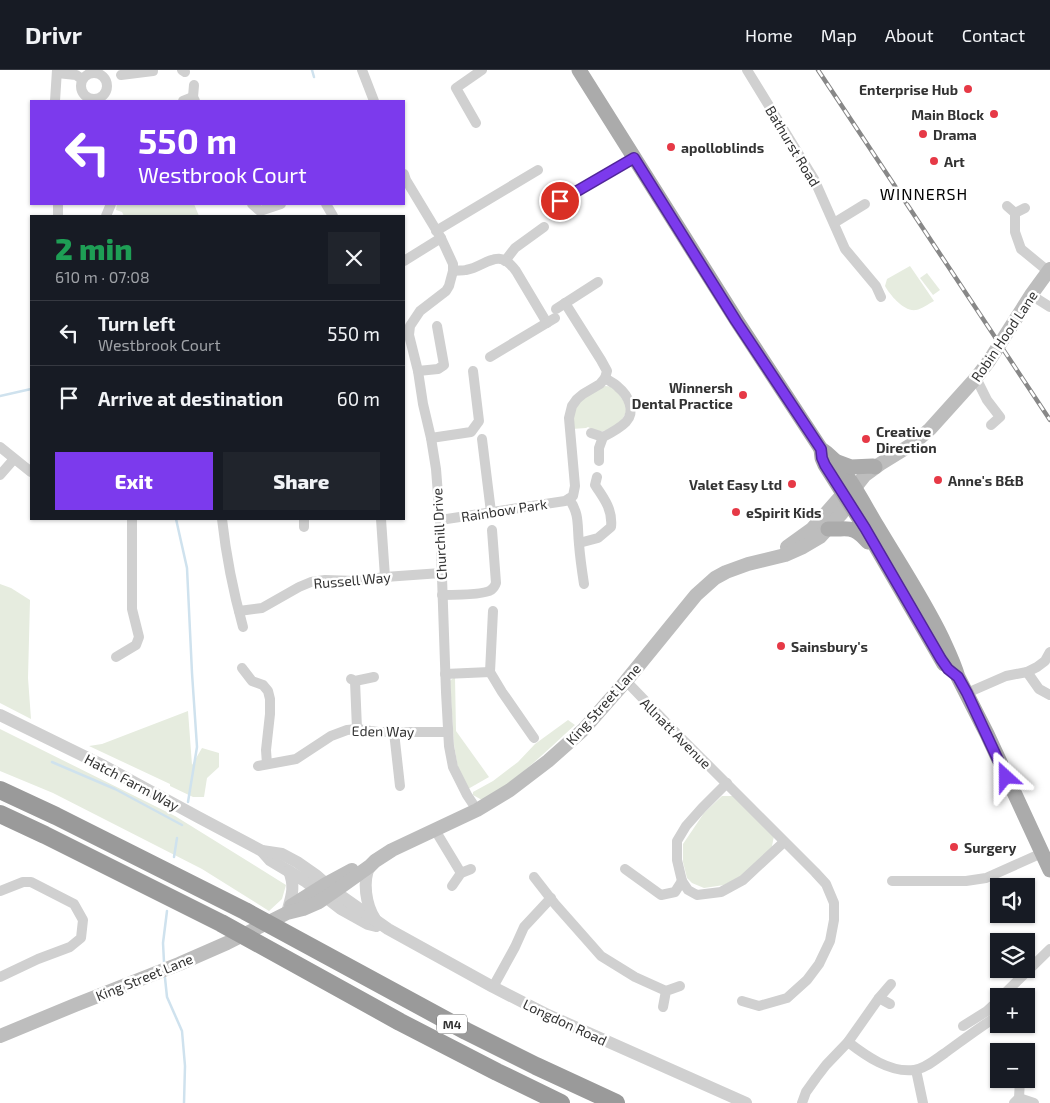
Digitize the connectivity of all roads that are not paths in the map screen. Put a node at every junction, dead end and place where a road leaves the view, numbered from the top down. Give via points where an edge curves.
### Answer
1 (153, 70) edge
2 (362, 70) edge
3 (579, 70) edge
4 (746, 70) edge
5 (97, 71) edge
6 (57, 72) edge
7 (475, 72) edge
8 (121, 74) dead end
9 (82, 79) junction
10 (194, 85) dead end
11 (55, 100) edge
12 (97, 100) edge
13 (190, 100) edge
14 (374, 100) edge
15 (476, 123) dead end
16 (634, 158) junction
17 (538, 170) dead end
18 (405, 177) edge
19 (560, 201) dead end
20 (865, 204) dead end
21 (277, 205) edge
22 (1016, 209) dead end
23 (256, 210) edge
24 (834, 223) junction
25 (544, 227) dead end
26 (438, 234) junction
27 (405, 260) edge
28 (504, 261) junction
29 (1049, 270) edge
30 (453, 271) junction
31 (598, 282) dead end
32 (1031, 295) junction
33 (880, 297) dead end
34 (1050, 307) edge
35 (556, 313) junction
36 (437, 326) dead end
37 (407, 334) edge
38 (490, 357) dead end
39 (418, 371) junction
40 (473, 372) dead end
41 (605, 378) junction
42 (976, 378) junction
43 (991, 425) dead end
44 (591, 433) dead end
45 (603, 437) junction
46 (431, 438) junction
47 (482, 439) dead end
48 (0, 447) edge
49 (821, 449) junction
50 (14, 459) junction
51 (598, 461) dead end
52 (835, 461) junction
53 (875, 467) junction
54 (30, 471) edge
55 (0, 476) edge
56 (583, 486) dead end
57 (849, 495) junction
58 (568, 499) junction
59 (491, 512) junction
60 (132, 520) edge
61 (222, 520) edge
62 (381, 520) edge
63 (440, 520) junction
64 (828, 529) junction
65 (492, 530) dead end
66 (579, 543) junction
67 (878, 551) junction
68 (762, 561) junction
69 (441, 573) junction
70 (384, 577) junction
71 (584, 584) dead end
72 (442, 596) junction
73 (239, 611) junction
74 (493, 611) dead end
75 (243, 627) dead end
76 (1050, 652) edge
77 (116, 657) dead end
78 (242, 668) dead end
79 (490, 672) junction
80 (1027, 672) junction
81 (445, 674) junction
82 (374, 677) dead end
83 (958, 677) junction
84 (626, 681) junction
85 (967, 693) junction
86 (1050, 695) edge
87 (0, 715) edge
88 (357, 729) junction
89 (394, 732) junction
90 (448, 732) junction
91 (534, 738) dead end
92 (727, 783) junction
93 (399, 788) dead end
94 (0, 790) edge
95 (477, 810) junction
96 (0, 814) edge
97 (435, 830) junction
98 (784, 842) junction
99 (262, 850) junction
100 (1039, 855) junction
101 (372, 864) junction
102 (625, 869) dead end
103 (1050, 870) edge
104 (289, 871) junction
105 (534, 877) dead end
106 (892, 880) dead end
107 (682, 882) junction
108 (452, 886) dead end
109 (0, 891) edge
110 (326, 891) junction
111 (551, 898) junction
112 (287, 911) junction
113 (375, 920) junction
114 (388, 930) junction
115 (1050, 949) edge
116 (0, 977) edge
117 (891, 984) dead end
118 (680, 986) dead end
119 (493, 987) junction
120 (1010, 988) edge
121 (666, 991) junction
122 (879, 998) junction
123 (742, 1001) dead end
124 (890, 1004) dead end
125 (663, 1007) dead end
126 (990, 1008) edge
127 (990, 1021) edge
128 (963, 1026) dead end
129 (0, 1036) edge
130 (848, 1042) junction
131 (916, 1070) junction
132 (1016, 1100) edge
133 (561, 1103) edge
134 (616, 1103) edge
135 (746, 1103) edge
136 (802, 1103) edge
137 (923, 1103) edge
138 (1034, 1103) edge

1 - 8 street
2 - 14 street
3 - 16 main road
4 - 24 street, Bathurst Road via 814,179
5 - 9 street
5 - 12 street via 106,79 108,87
6 - 9 street
6 - 11 street
7 - 15 street via 456,88
9 - 12 street via 82,92
10 - 13 street
16 - 19 street
16 - 49 main road
17 - 26 street
18 - 26 street
20 - 24 street
21 - 23 street
22 - 29 street via 1015,232 1020,249
24 - 33 street, Bathurst Road via 845,248 876,286
25 - 28 street via 515,248
26 - 27 street
26 - 30 street via 451,258
28 - 30 street via 491,259 466,270
28 - 35 street
29 - 32 main road, Robin Hood Lane
30 - 37 street, Churchill Drive via 446,291 420,311
31 - 35 street
32 - 34 street
32 - 42 main road, Robin Hood Lane
35 - 38 street
35 - 41 street via 601,360 607,371
36 - 39 street via 444,365 438,369
37 - 39 street, Churchill Drive
39 - 46 street, Churchill Drive
40 - 46 street via 479,421 471,432
41 - 45 street via 619,388 630,404 631,412 626,421
41 - 58 street via 572,406 569,418 575,486
42 - 43 street via 1000,417
42 - 53 main road, Robin Hood Lane via 930,430
44 - 45 street
45 - 51 street
46 - 63 street, Churchill Drive
47 - 59 street
48 - 50 street
49 - 52 main road
49 - 57 main road via 825,465
50 - 54 street
50 - 55 street
52 - 53 main road via 851,467
52 - 57 main road
53 - 57 main road, Robin Hood Lane
56 - 66 street via 596,481 612,519 611,527 598,538
57 - 64 main road, King Street Lane via 842,513
57 - 67 main road
57 - 68 main road, King Street Lane via 812,529
57 - 83 main road via 932,618
58 - 59 street, Rainbow Park
58 - 66 street via 578,518
59 - 63 street, Rainbow Park
60 - 77 street via 132,608 139,634 136,646
61 - 73 street
62 - 70 street
63 - 69 street, Churchill Drive
64 - 67 main road via 856,530
64 - 68 main road, King Street Lane via 803,547
65 - 72 street via 494,588
66 - 71 street
67 - 83 main road via 941,659
68 - 84 main road, King Street Lane via 726,572 705,586
69 - 70 street, Russell Way
69 - 72 street, Churchill Drive
70 - 73 street, Russell Way via 311,582 262,608
72 - 81 street, Churchill Drive
73 - 75 street
74 - 79 street
76 - 80 street via 1045,661
78 - 88 street, Eden Way via 252,680 263,685 270,699 262,765 296,759 332,736
79 - 81 street
79 - 91 street
80 - 85 street via 1006,676
80 - 86 street via 1039,689
81 - 90 street, Churchill Drive
82 - 88 street via 353,680
83 - 85 main road
84 - 92 street, Allnatt Avenue
84 - 95 main road, King Street Lane via 583,730 548,761
85 - 100 main road
87 - 99 street, Hatch Farm Way
88 - 89 street, Eden Way
89 - 90 street, Eden Way
89 - 93 street
90 - 95 street, Churchill Drive via 453,767
92 - 98 street, Allnatt Avenue
92 - 107 street via 686,826 677,841 676,860
94 - 134 highway, M4 via 245,911 466,1031
95 - 97 main road, King Street Lane
96 - 133 highway, M4 via 221,923 400,1022
97 - 101 main road, King Street Lane via 392,850
97 - 108 street via 466,871
98 - 107 street via 743,880 721,892 697,895
98 - 123 street, Allnatt Avenue via 826,884 834,903 830,941 807,980 787,998 759,1009
99 - 104 street, Hatch Farm Way via 270,860
99 - 110 street, Hatch Farm Way via 282,854 313,873
100 - 103 main road
100 - 106 street via 986,878 966,881
101 - 110 main road, King Street Lane via 357,867
101 - 113 street via 367,874 367,894
102 - 107 street via 661,895 675,892
104 - 110 street, Hatch Farm Way
104 - 112 street via 293,888
105 - 111 street
109 - 116 street via 32,882 74,904 83,920 81,938 70,947
110 - 112 main road, King Street Lane via 303,909
110 - 113 street, Longdon Road
110 - 114 street, Longdon Road via 336,905 368,924
111 - 119 street via 524,927
111 - 121 street via 601,956
112 - 129 main road, King Street Lane via 179,964
113 - 114 street, Longdon Road
114 - 119 street, Longdon Road
115 - 120 street
117 - 122 street
118 - 121 street
119 - 135 street, Longdon Road via 556,1019
121 - 125 street
122 - 124 street
122 - 130 street
126 - 128 street
127 - 131 street
130 - 131 street via 884,1064
130 - 136 street via 826,1064
131 - 137 street
132 - 138 street

